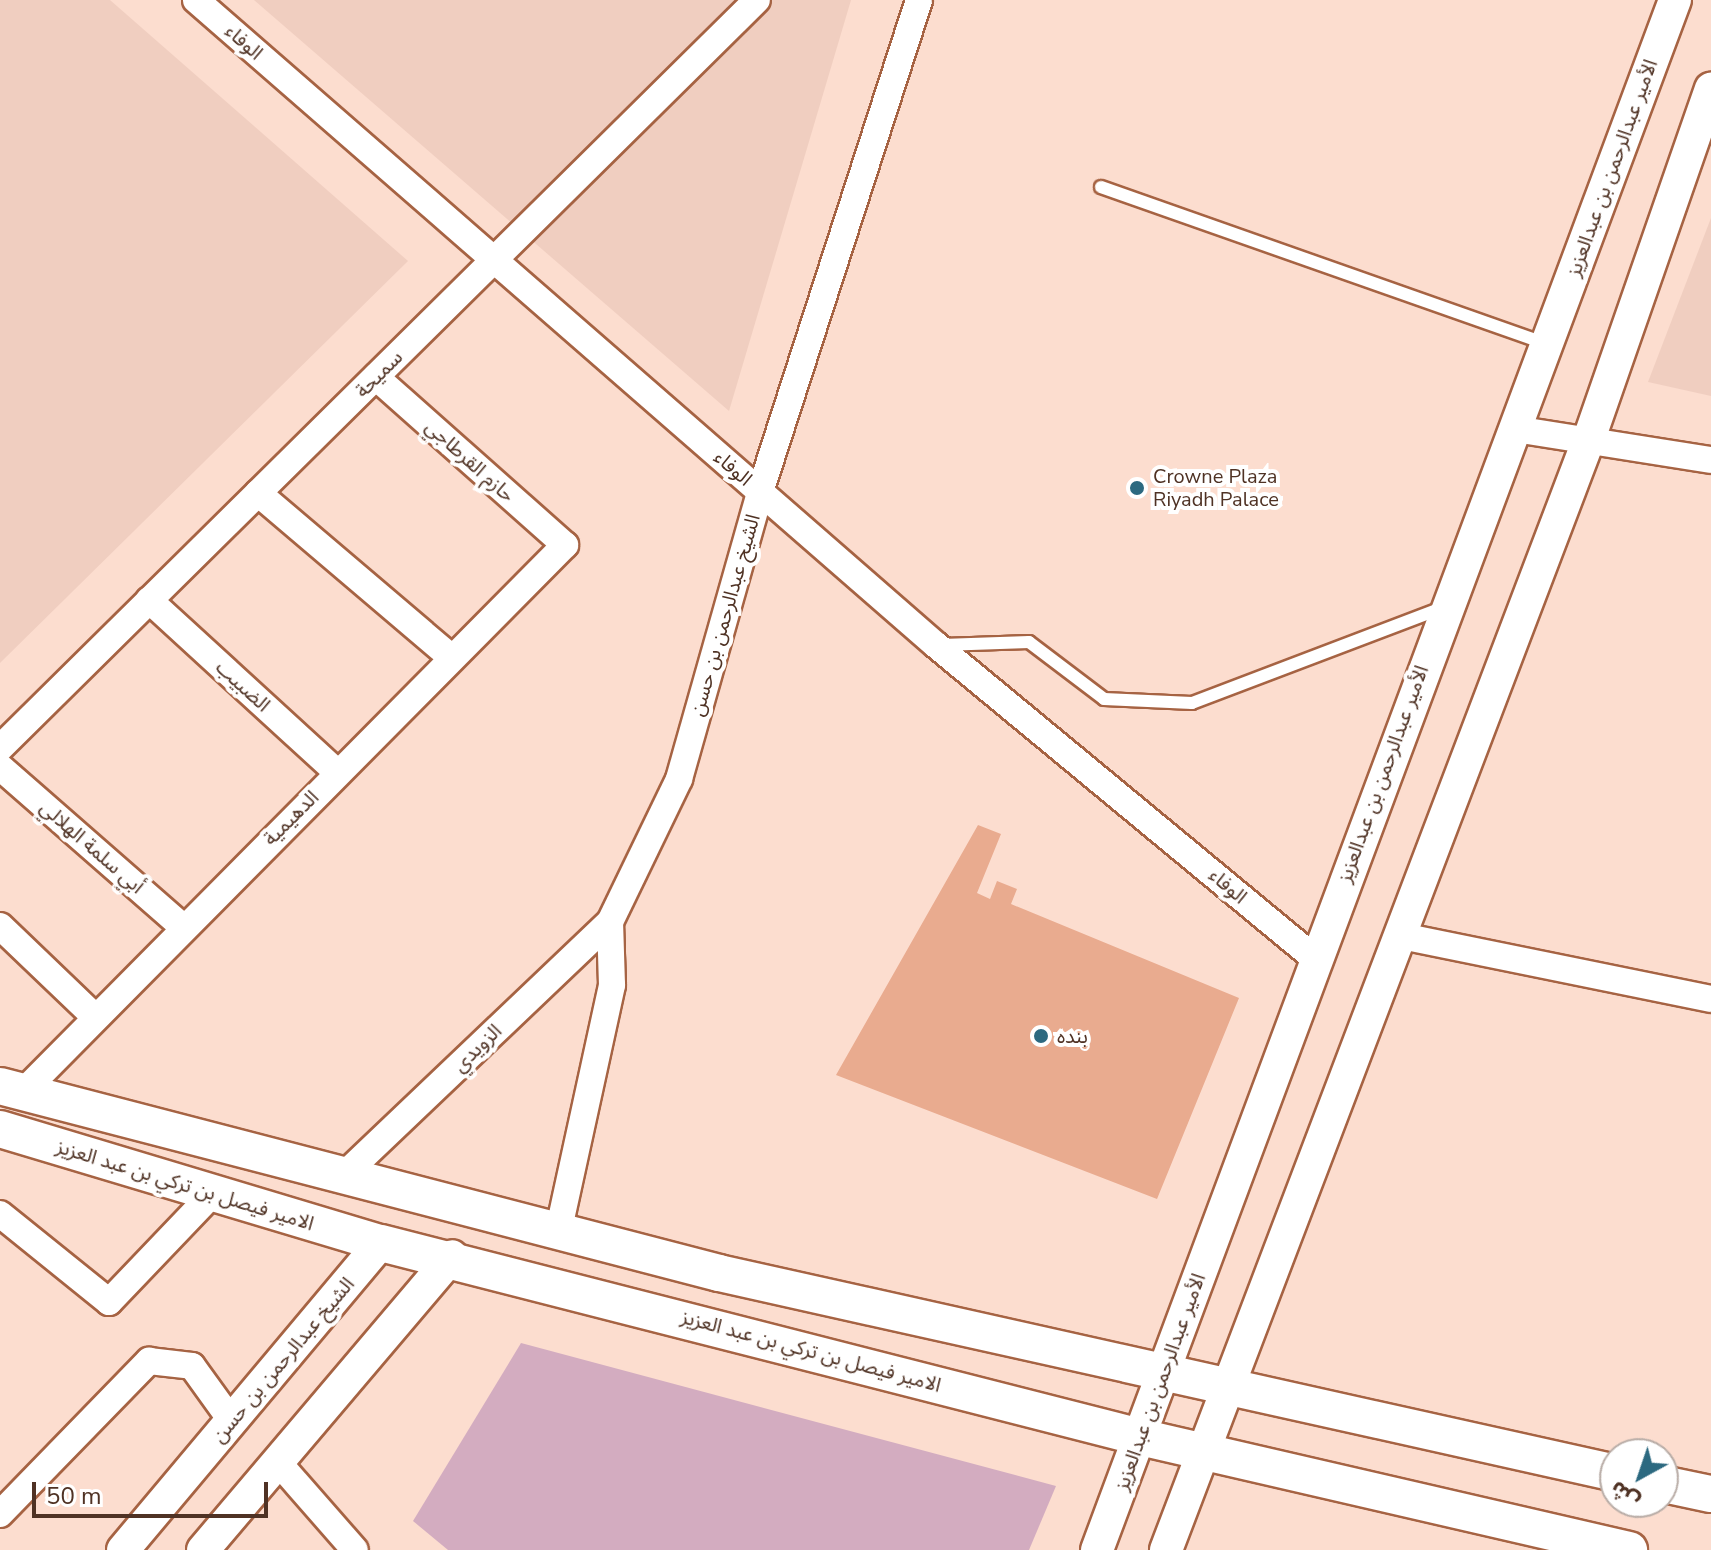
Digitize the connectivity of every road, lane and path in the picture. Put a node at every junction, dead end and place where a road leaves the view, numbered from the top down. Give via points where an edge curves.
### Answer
1 (196, 0) edge
2 (757, 0) edge
3 (919, 0) edge
4 (1675, 0) edge
5 (1711, 89) edge
6 (1101, 187) dead end
7 (494, 260) junction
8 (1547, 344) junction
9 (376, 377) junction
10 (1515, 429) junction
11 (1589, 439) junction
12 (1711, 460) edge
13 (760, 492) junction
14 (258, 493) junction
15 (565, 545) joint
16 (149, 600) junction
17 (1445, 606) junction
18 (936, 645) junction
19 (451, 657) junction
20 (0, 748) edge
21 (0, 767) edge
22 (337, 772) junction
23 (610, 922) junction
24 (0, 926) edge
25 (183, 927) junction
26 (1402, 936) junction
27 (1314, 958) junction
28 (1711, 999) edge
29 (94, 1016) junction
30 (10, 1090) edge
31 (0, 1129) edge
32 (344, 1175) junction
33 (213, 1193) junction
34 (0, 1214) edge
35 (558, 1233) junction
36 (381, 1243) junction
37 (452, 1256) junction
38 (1164, 1369) junction
39 (1232, 1386) junction
40 (231, 1420) junction
41 (1140, 1437) junction
42 (1204, 1451) junction
43 (277, 1461) junction
44 (1599, 1469) edge
45 (1679, 1487) edge
46 (1711, 1494) edge
47 (0, 1514) edge
48 (123, 1550) edge
49 (203, 1550) edge
50 (355, 1550) edge
51 (1097, 1550) edge
52 (1166, 1550) edge
53 (1629, 1550) edge

1 - 7 street, الوفاء
2 - 7 street, سميحة
3 - 13 street, الشيخ عبدالرحمن بن حسن
4 - 8 street, الأمير عبدالرحمن بن عبدالعزيز
5 - 11 street
6 - 8 lane
7 - 9 street, سميحة
7 - 13 street, الوفاء
8 - 10 street, الأمير عبدالرحمن بن عبدالعزيز
9 - 14 street, سميحة
9 - 15 street, حازم القرطاجي
10 - 11 street
10 - 17 street, الأمير عبدالرحمن بن عبدالعزيز
11 - 12 street
11 - 26 street
13 - 18 street, الوفاء
13 - 23 street, الشيخ عبدالرحمن بن حسن via 679,779
14 - 16 street, سميحة
14 - 19 street
15 - 19 street, الدهيمية
16 - 20 street, سميحة
16 - 22 street, الضبيب
17 - 18 lane via 1192,703 1104,699 1029,642
17 - 27 street, الأمير عبدالرحمن بن عبدالعزيز
18 - 27 street, الوفاء
19 - 22 street, الدهيمية
21 - 25 street, أبي سلمة الهلالي
22 - 25 street, الدهيمية
23 - 32 street, الزويدي
23 - 35 street, الشيخ عبدالرحمن بن حسن via 612,985
24 - 29 street
25 - 29 street, الدهيمية
26 - 28 street
26 - 39 street
27 - 38 street, الأمير عبدالرحمن بن عبدالعزيز
29 - 30 street, الدهيمية
30 - 32 main road, الامير فيصل بن تركي بن عبد العزيز
31 - 33 main road, الامير فيصل بن تركي بن عبد العزيز
32 - 35 main road, الامير فيصل بن تركي بن عبد العزيز
33 - 34 street via 109,1302
33 - 36 main road, الامير فيصل بن تركي بن عبد العزيز
35 - 38 main road, الامير فيصل بن تركي بن عبد العزيز
36 - 37 main road, الامير فيصل بن تركي بن عبد العزيز
36 - 40 street, الشيخ عبدالرحمن بن حسن
37 - 41 main road, الامير فيصل بن تركي بن عبد العزيز
37 - 43 street
38 - 39 main road, الامير فيصل بن تركي بن عبد العزيز
38 - 41 street, الأمير عبدالرحمن بن عبدالعزيز
39 - 42 street
39 - 44 main road, الامير فيصل بن تركي بن عبد العزيز
40 - 47 street via 192,1366 149,1361
40 - 48 street, الشيخ عبدالرحمن بن حسن
41 - 42 main road, الامير فيصل بن تركي بن عبد العزيز
41 - 51 street, الأمير عبدالرحمن بن عبدالعزيز
42 - 52 street
42 - 53 main road, الامير فيصل بن تركي بن عبد العزيز
43 - 49 street
43 - 50 street
45 - 46 main road

